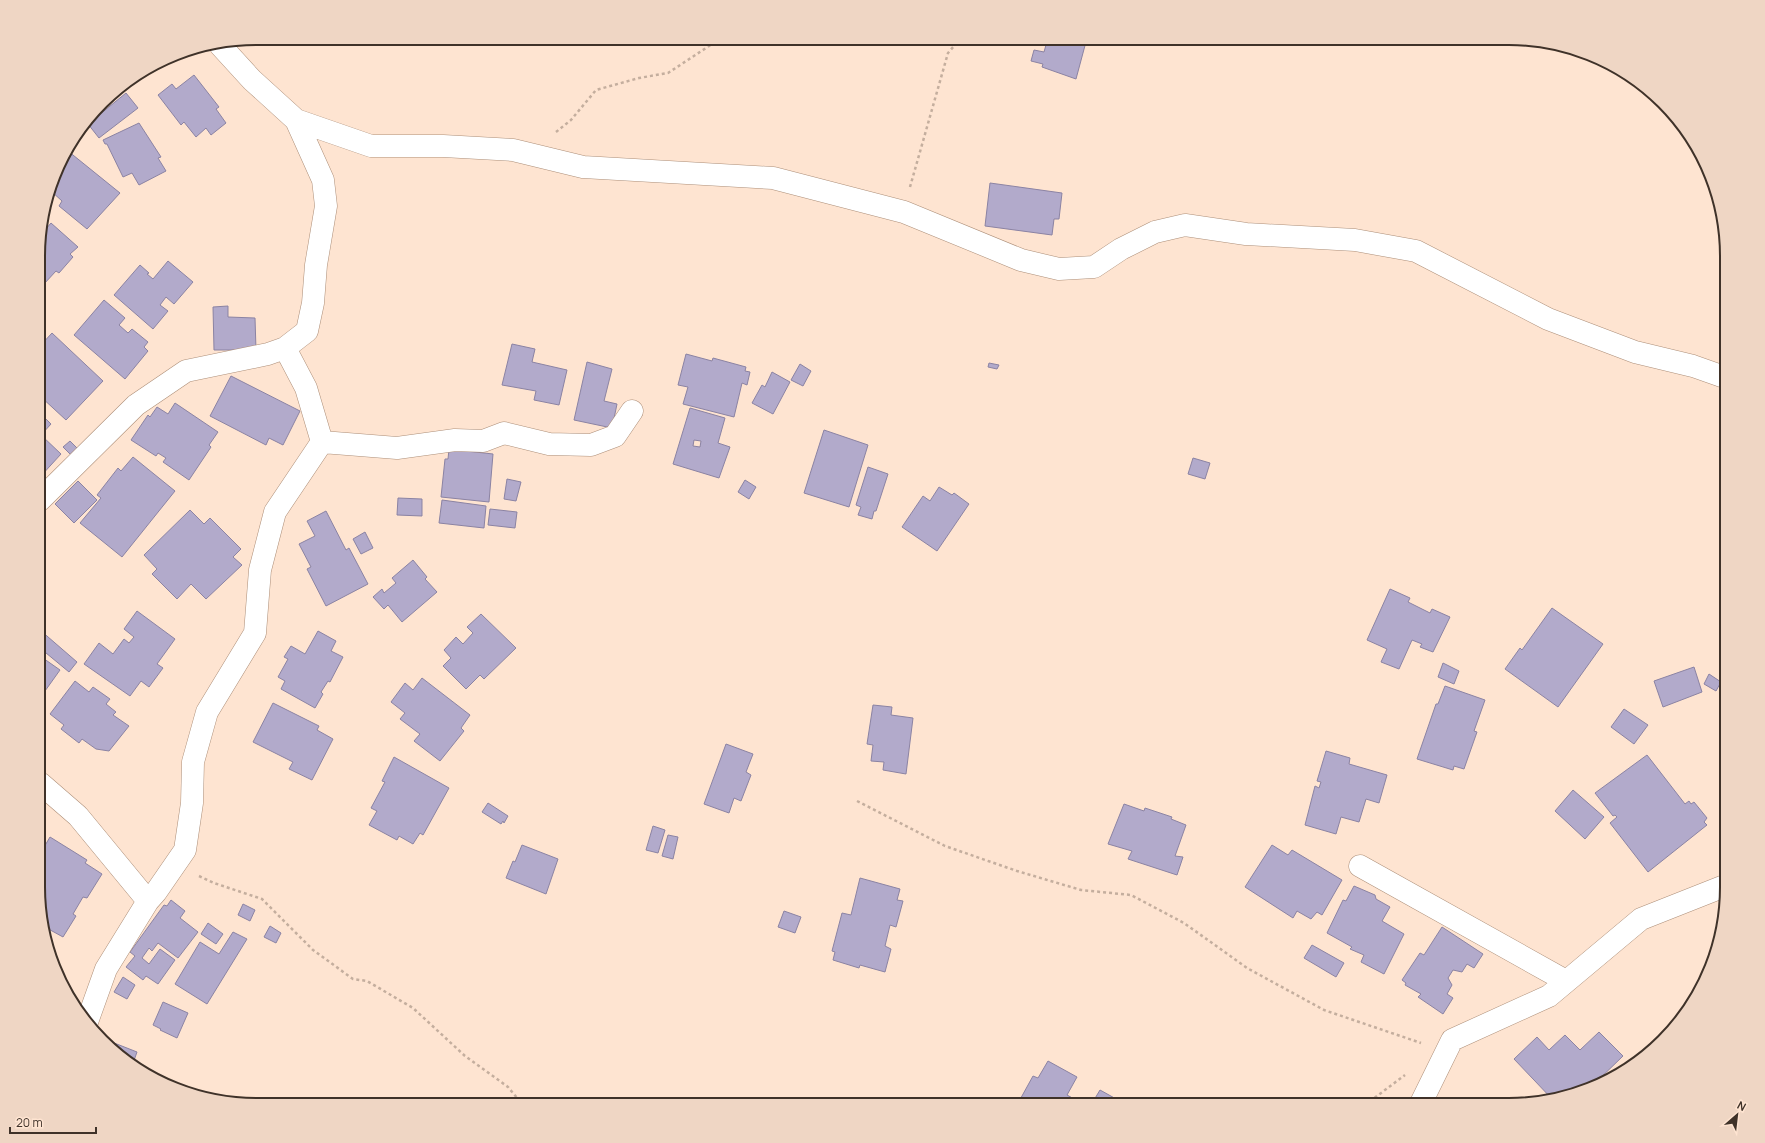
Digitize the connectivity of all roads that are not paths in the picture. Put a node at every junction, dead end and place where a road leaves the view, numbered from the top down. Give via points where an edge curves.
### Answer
1 (223, 48) edge
2 (296, 120) junction
3 (285, 348) junction
4 (1720, 376) edge
5 (632, 410) dead end
6 (322, 442) junction
7 (45, 495) edge
8 (45, 787) edge
9 (1360, 866) dead end
10 (1720, 887) edge
11 (148, 901) junction
12 (1566, 981) junction
13 (89, 1016) edge
14 (1423, 1098) edge

1 - 2 street via 252,80
2 - 3 street via 323,180 326,206 307,331
2 - 4 street via 371,146 513,150 583,167 773,178 904,212 1021,260 1059,269 1094,267 1121,249 1155,232 1185,225 1246,234 1355,240 1416,251 1548,319 1635,352
3 - 6 street via 306,388
3 - 7 street via 186,371 136,405
5 - 6 street via 615,436 591,445 549,444 504,433 483,441 455,440 397,448
6 - 11 street via 275,512 260,570 255,633 206,712 193,762 192,803 185,850
8 - 11 street via 78,816
9 - 12 street
10 - 12 street via 1641,919
11 - 13 street via 106,969
12 - 14 street via 1549,996 1452,1040

